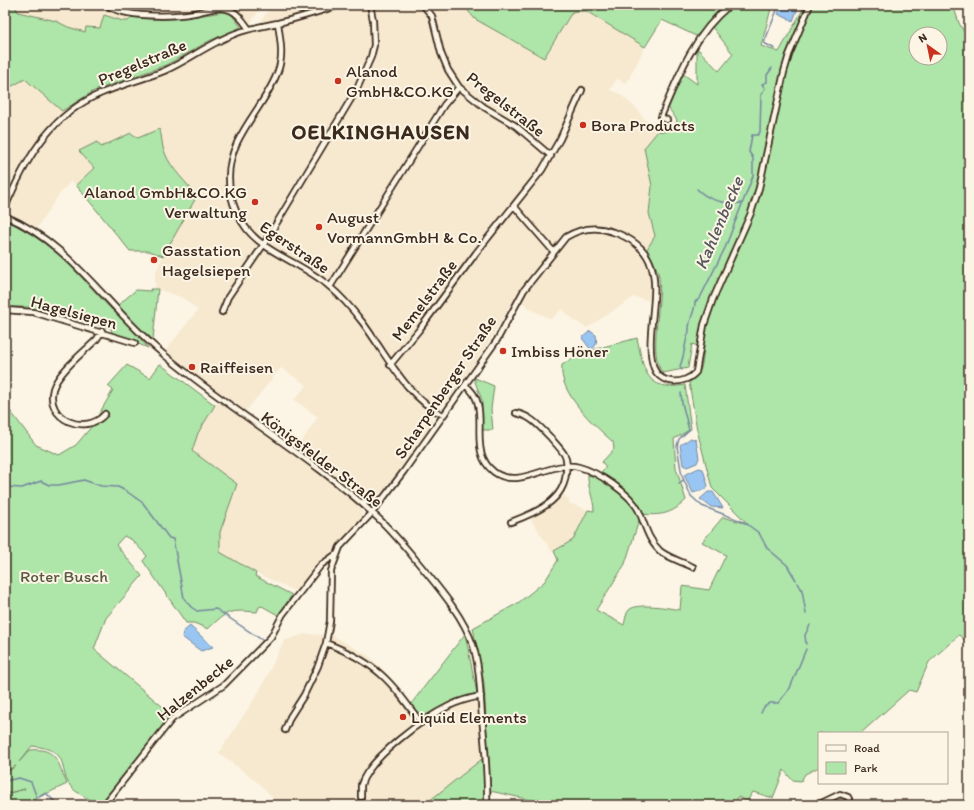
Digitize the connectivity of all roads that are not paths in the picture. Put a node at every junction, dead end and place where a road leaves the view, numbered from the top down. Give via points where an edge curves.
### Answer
1 (107, 5) edge
2 (339, 5) edge
3 (370, 5) edge
4 (423, 5) edge
5 (730, 5) edge
6 (810, 5) edge
7 (278, 23) junction
8 (249, 29) junction
9 (459, 87) junction
10 (582, 90) dead end
11 (667, 120) dead end
12 (551, 156) junction
13 (514, 206) junction
14 (5, 208) edge
15 (5, 216) edge
16 (264, 244) junction
17 (553, 251) junction
18 (330, 287) junction
19 (5, 310) edge
20 (222, 312) dead end
21 (102, 331) junction
22 (135, 343) dead end
23 (390, 365) junction
24 (465, 385) junction
25 (516, 412) dead end
26 (105, 414) dead end
27 (443, 415) junction
28 (567, 466) junction
29 (384, 498) junction
30 (359, 502) junction
31 (372, 513) junction
32 (511, 522) dead end
33 (336, 555) junction
34 (693, 567) dead end
35 (326, 643) junction
36 (481, 696) junction
37 (421, 723) junction
38 (285, 730) dead end
39 (362, 797) dead end
40 (104, 805) edge
41 (488, 805) edge
42 (817, 805) edge
43 (852, 805) edge

1 - 8 street via 118,10 155,15 225,8 238,15
2 - 7 street, Pregelstraße
3 - 16 street via 374,45 366,69 357,89
4 - 9 street, Pregelstraße via 432,16 443,58
5 - 11 street via 711,22 689,54 661,117
6 - 17 street, Scharpenberger Straße via 784,72 759,188 746,226 713,299 704,325 699,363 692,376 675,382 661,378 655,373 651,341 655,284 647,258 637,246 615,232 590,228 574,232
7 - 8 street, Pregelstraße
7 - 16 street, Egerstraße via 282,51 278,71 235,147 229,176 232,198 240,218 252,235
8 - 14 street, Pregelstraße via 214,43 167,70 109,90 76,107 47,133 35,148 24,165
9 - 12 street, Pregelstraße via 480,104 516,126
9 - 18 street via 444,105
10 - 12 street, Memelstraße
12 - 13 street, Memelstraße
13 - 17 street
13 - 23 street, Memelstraße
15 - 30 street, Königsfelder Straße via 36,233 65,255 133,327 167,358 329,476
16 - 18 street, Egerstraße
16 - 20 street via 228,297
17 - 24 street, Scharpenberger Straße via 524,290 497,340
18 - 23 street, Egerstraße via 350,306
19 - 21 street, Hagelsiepen via 33,312
21 - 22 street, Hagelsiepen
21 - 26 street via 61,376 53,389 53,396 59,414 70,422 86,425
23 - 27 street, Egerstraße via 424,403
24 - 27 street, Scharpenberger Straße
24 - 28 street via 472,390 479,404 480,453 494,472 516,478
25 - 28 street via 533,420 564,454
27 - 29 street, Scharpenberger Straße
28 - 32 street via 563,488 551,502
28 - 34 street via 578,466 620,490 638,510 645,529 660,551
29 - 30 street via 373,502
29 - 31 street, Scharpenberger Straße
30 - 31 street, Königsfelder Straße
31 - 33 street, Scharpenberger Straße via 344,541
31 - 36 street, Königsfelder Straße via 396,536 462,622 476,656
33 - 35 street, Scharpenberger Straße via 331,571 330,621
33 - 40 street, Halzenbecke via 321,565 283,614 271,637 220,688 172,719
35 - 37 street via 355,655 380,672 398,691
35 - 38 street, Scharpenberger Straße via 318,666
36 - 37 street via 450,706
36 - 41 street, Königsfelder Straße
37 - 39 street via 395,742 378,759 361,785
42 - 43 street via 840,794 848,797

